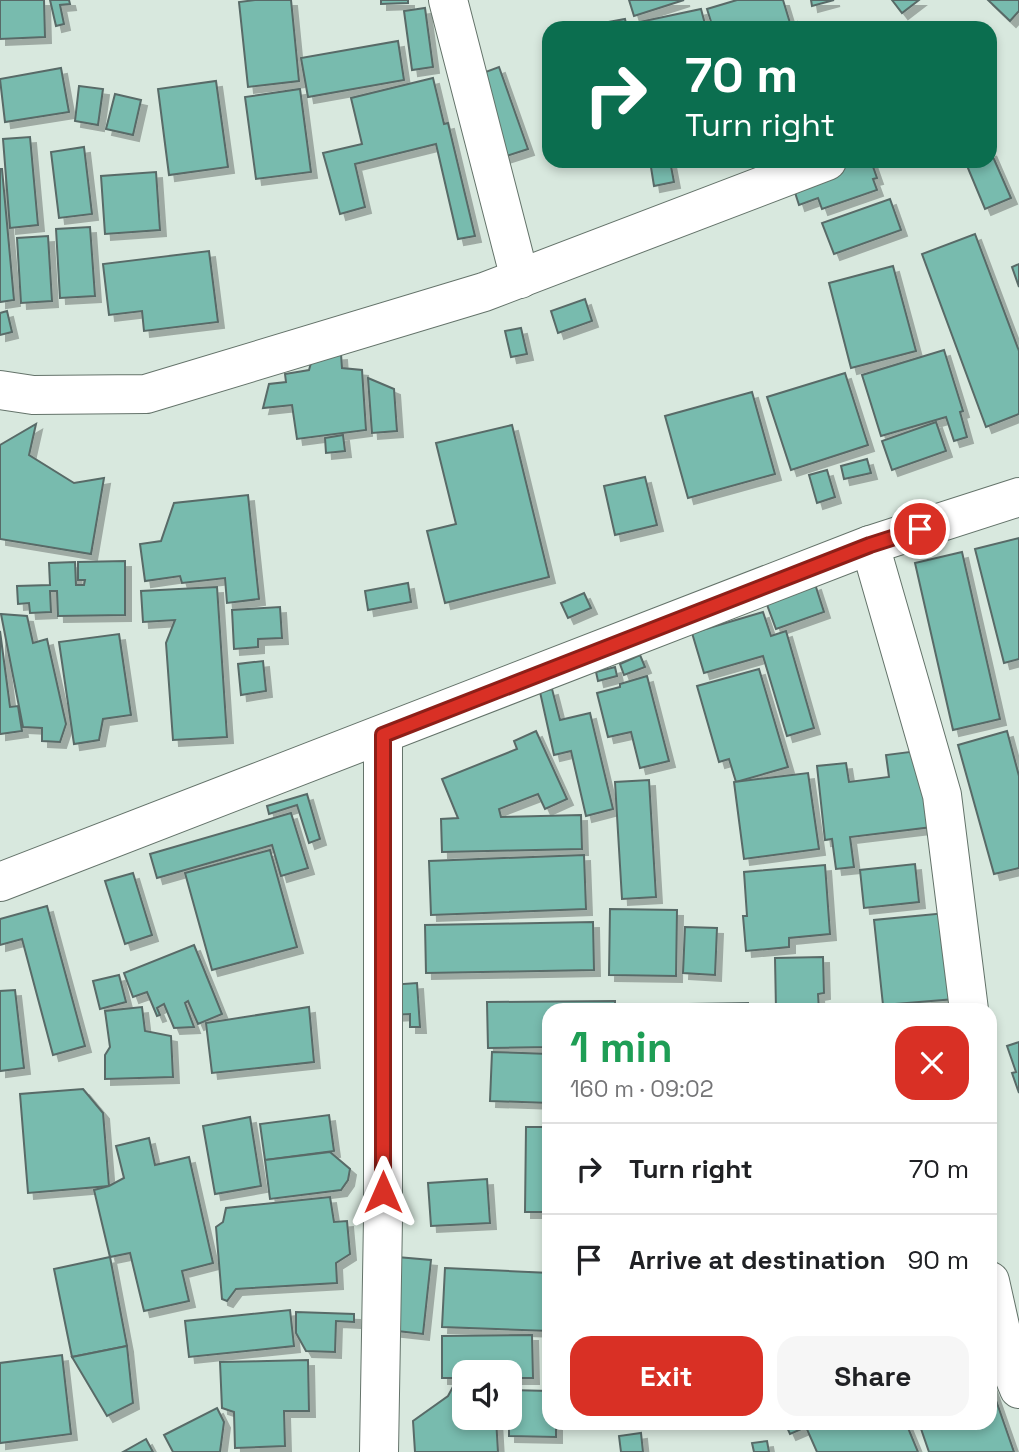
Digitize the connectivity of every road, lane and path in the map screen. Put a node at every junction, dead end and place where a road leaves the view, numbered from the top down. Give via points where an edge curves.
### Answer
1 (448, 0) edge
2 (809, 168) edge
3 (520, 279) junction
4 (0, 390) edge
5 (1019, 496) edge
6 (870, 545) junction
7 (383, 735) junction
8 (0, 882) edge
9 (968, 1003) edge
10 (997, 1312) edge
11 (1019, 1389) edge
12 (379, 1452) edge

1 - 3 street
2 - 3 street
3 - 4 street via 146,394 33,395
5 - 6 street
6 - 7 street
6 - 9 street via 942,794
7 - 8 street
7 - 12 street
10 - 11 street

